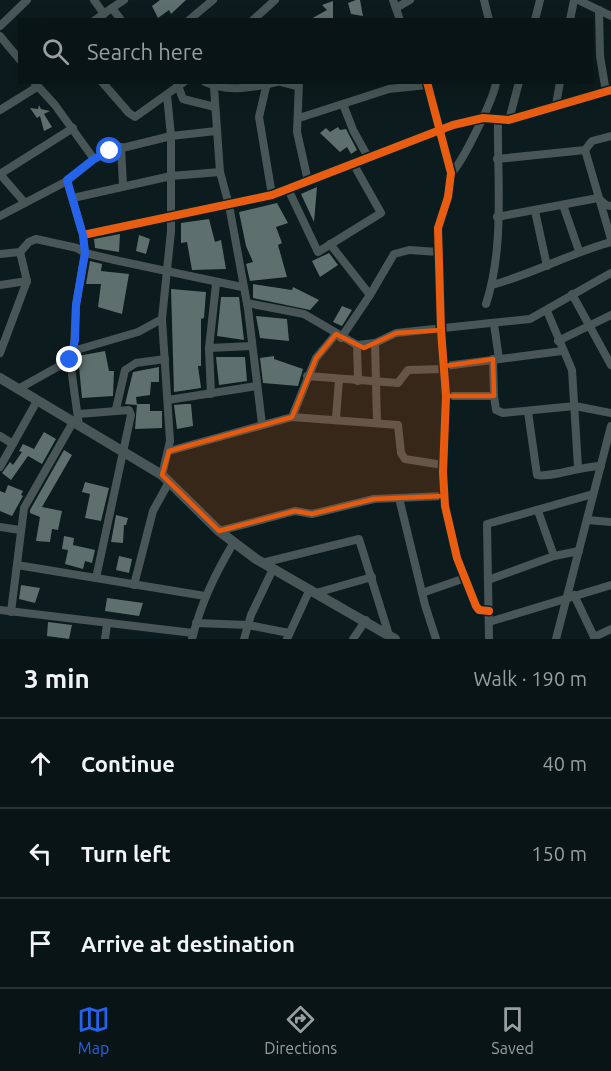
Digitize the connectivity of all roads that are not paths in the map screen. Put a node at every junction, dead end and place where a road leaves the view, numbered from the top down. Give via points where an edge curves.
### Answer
1 (27, 0) edge
2 (94, 0) edge
3 (124, 0) edge
4 (213, 0) edge
5 (275, 0) edge
6 (410, 0) edge
7 (484, 0) edge
8 (540, 0) edge
9 (579, 0) edge
10 (394, 4) edge
11 (598, 10) junction
12 (108, 11) junction
13 (611, 16) edge
14 (98, 18) edge
15 (118, 18) edge
16 (191, 18) edge
17 (255, 18) edge
18 (488, 18) edge
19 (536, 18) edge
20 (571, 18) edge
21 (0, 26) edge
22 (0, 36) edge
23 (18, 58) edge
24 (36, 84) edge
25 (104, 84) edge
26 (180, 84) edge
27 (274, 84) edge
28 (298, 84) edge
29 (427, 84) edge
30 (495, 84) edge
31 (518, 84) edge
32 (560, 84) edge
33 (210, 85) edge
34 (266, 87) junction
35 (609, 91) edge
36 (168, 95) junction
37 (343, 104) junction
38 (556, 105) junction
39 (215, 107) junction
40 (0, 110) edge
41 (299, 118) junction
42 (483, 118) junction
43 (498, 119) junction
44 (509, 120) junction
45 (73, 128) junction
46 (440, 130) junction
47 (216, 131) junction
48 (171, 136) junction
49 (611, 136) edge
50 (121, 147) junction
51 (585, 150) junction
52 (368, 157) junction
53 (94, 159) junction
54 (498, 159) junction
55 (354, 165) junction
56 (220, 172) junction
57 (451, 173) junction
58 (0, 174) edge
59 (171, 176) junction
60 (67, 180) junction
61 (308, 180) junction
62 (123, 185) junction
63 (288, 189) junction
64 (272, 195) junction
65 (73, 198) junction
66 (598, 198) junction
67 (25, 203) junction
68 (229, 205) junction
69 (563, 205) junction
70 (611, 206) edge
71 (535, 211) junction
72 (0, 216) edge
73 (497, 217) junction
74 (169, 218) junction
75 (83, 235) junction
76 (611, 240) edge
77 (330, 244) junction
78 (579, 251) junction
79 (20, 252) junction
80 (438, 252) junction
81 (85, 253) junction
82 (0, 254) edge
83 (547, 266) junction
84 (168, 271) junction
85 (611, 273) edge
86 (27, 280) junction
87 (216, 284) junction
88 (0, 285) edge
89 (492, 285) junction
90 (242, 287) junction
91 (572, 294) junction
92 (370, 295) junction
93 (247, 303) junction
94 (486, 304) dead end
95 (547, 311) junction
96 (611, 315) edge
97 (162, 319) junction
98 (494, 324) junction
99 (588, 325) junction
100 (441, 330) junction
101 (339, 336) junction
102 (558, 341) junction
103 (375, 343) junction
104 (357, 345) junction
105 (252, 346) junction
106 (208, 348) junction
107 (562, 351) junction
108 (0, 353) edge
109 (72, 355) junction
110 (165, 359) junction
111 (496, 359) junction
112 (611, 365) edge
113 (445, 368) junction
114 (307, 376) junction
115 (0, 378) edge
116 (339, 380) junction
117 (358, 381) junction
118 (376, 382) junction
119 (257, 386) junction
120 (18, 389) junction
121 (211, 394) junction
122 (446, 396) junction
123 (494, 396) junction
124 (168, 400) junction
125 (38, 401) junction
126 (576, 406) junction
127 (116, 409) junction
128 (528, 412) junction
129 (611, 413) edge
130 (292, 417) junction
131 (336, 418) junction
132 (77, 421) junction
133 (377, 422) junction
134 (262, 424) junction
135 (611, 426) edge
136 (0, 436) edge
137 (13, 444) junction
138 (169, 451) junction
139 (125, 453) junction
140 (607, 457) edge
141 (443, 465) junction
142 (601, 466) junction
143 (0, 467) edge
144 (578, 467) junction
145 (166, 478) junction
146 (594, 494) junction
147 (444, 496) junction
148 (399, 498) junction
149 (538, 511) junction
150 (587, 520) junction
151 (611, 522) edge
152 (0, 527) edge
153 (20, 530) junction
154 (219, 531) junction
155 (234, 542) junction
156 (579, 551) junction
157 (554, 556) junction
158 (262, 562) junction
159 (17, 565) junction
160 (273, 569) junction
161 (372, 577) junction
162 (96, 578) junction
163 (465, 578) junction
164 (488, 580) junction
165 (134, 585) junction
166 (611, 585) edge
167 (313, 591) junction
168 (422, 593) junction
169 (205, 596) junction
170 (570, 596) junction
171 (0, 610) edge
172 (489, 611) junction
173 (11, 612) junction
174 (366, 620) junction
175 (489, 622) junction
176 (196, 623) junction
177 (107, 624) junction
178 (248, 625) junction
179 (611, 629) edge
180 (171, 635) edge
181 (193, 636) edge
182 (288, 636) edge
183 (392, 637) edge
184 (554, 638) edge
185 (595, 638) edge
186 (105, 639) edge
187 (244, 639) edge
188 (353, 639) edge
189 (436, 639) edge
190 (489, 639) edge

1 - 21 street
2 - 12 street
3 - 12 street
4 - 16 street
5 - 17 street
6 - 10 street
7 - 18 street
8 - 19 street
9 - 11 street
9 - 20 street
11 - 13 street
11 - 35 street via 600,56
12 - 14 street
12 - 15 street
22 - 23 street
24 - 40 street
24 - 45 street
25 - 36 street via 135,117
26 - 36 street
26 - 39 street via 183,99
27 - 34 street
28 - 41 street
29 - 37 street via 389,89
29 - 46 street
30 - 42 street
31 - 44 street
32 - 38 street
33 - 34 street
33 - 39 street
34 - 64 street via 259,117
35 - 38 street
36 - 48 street
37 - 41 street
37 - 52 street
38 - 44 street
39 - 47 street
41 - 61 street via 297,132
42 - 43 street
42 - 46 street
42 - 57 street
43 - 44 street
43 - 54 street
45 - 53 street
45 - 58 street
46 - 52 street
46 - 57 street
47 - 48 street
47 - 56 street
48 - 50 street
48 - 59 street
49 - 51 street via 592,141
50 - 53 street
50 - 62 street
51 - 54 street
51 - 66 street
52 - 55 street
53 - 60 street
54 - 73 street
55 - 61 street
55 - 77 street via 381,213
56 - 59 street
56 - 68 street
57 - 80 street via 438,228
58 - 67 street
59 - 62 street
59 - 74 street
60 - 65 street
60 - 67 street
61 - 63 street
62 - 65 street
63 - 64 street
63 - 77 street via 318,252
64 - 68 street
65 - 75 street
66 - 69 street
66 - 70 street
66 - 76 street
67 - 72 street
68 - 74 street
68 - 90 street
69 - 71 street
69 - 78 street
71 - 73 street
71 - 83 street
73 - 89 street
74 - 75 street
74 - 84 street
75 - 81 street
76 - 78 street
77 - 92 street
78 - 83 street
79 - 81 street via 36,239
79 - 82 street
79 - 86 street
80 - 92 street via 409,250 394,254
80 - 100 street
81 - 84 street
81 - 109 street
83 - 89 street
84 - 87 street
84 - 97 street
85 - 91 street
86 - 88 street
86 - 108 street
87 - 90 street
87 - 106 street
89 - 94 street
90 - 93 street
91 - 95 street
91 - 99 street
92 - 101 street
93 - 101 street via 304,314
93 - 105 street
95 - 98 street via 521,321
95 - 102 street
96 - 99 street
97 - 109 street via 138,332
97 - 110 street
98 - 100 street
98 - 111 street
99 - 102 street
99 - 112 street
100 - 103 street via 396,333
100 - 113 street
101 - 104 street
101 - 114 street via 316,358
102 - 107 street
103 - 104 street
103 - 118 street
104 - 117 street
105 - 106 street
105 - 119 street
106 - 121 street
107 - 111 street
107 - 126 street via 572,370
109 - 120 street
109 - 132 street
110 - 124 street
110 - 127 street via 136,363 125,370
111 - 113 street
111 - 123 street
113 - 118 street via 408,370 400,383
113 - 122 street
114 - 116 street
114 - 130 street
115 - 120 street
116 - 117 street
116 - 131 street
117 - 118 street
118 - 133 street
119 - 121 street
119 - 134 street
120 - 125 street
121 - 124 street
122 - 123 street
122 - 141 street
123 - 128 street via 499,412
124 - 138 street
125 - 132 street
125 - 137 street
126 - 128 street
126 - 129 street
126 - 144 street via 574,438
127 - 132 street
127 - 139 street via 129,410 131,415
128 - 144 street via 537,475
130 - 131 street
130 - 134 street
131 - 133 street
132 - 139 street
132 - 153 street via 24,508
133 - 141 street via 398,425 405,459
134 - 138 street
135 - 140 street
136 - 137 street
137 - 143 street
138 - 145 street
139 - 145 street
139 - 162 street
140 - 142 street
141 - 147 street
142 - 144 street
142 - 146 street
145 - 154 street
145 - 165 street
146 - 149 street
146 - 150 street
147 - 148 street
147 - 163 street
148 - 154 street via 374,499 312,514 295,511
148 - 168 street
149 - 157 street
149 - 164 street via 487,524
150 - 151 street
150 - 156 street
152 - 153 street
153 - 159 street
154 - 155 street
155 - 158 street
155 - 169 street
156 - 157 street
156 - 170 street
157 - 164 street
158 - 160 street
158 - 161 street via 357,538
159 - 162 street
159 - 173 street
160 - 167 street
160 - 178 street
161 - 167 street
161 - 183 street
162 - 165 street
163 - 168 street
163 - 172 street via 476,606
164 - 172 street
165 - 169 street
166 - 170 street
167 - 174 street
167 - 182 street
168 - 189 street
169 - 176 street
170 - 175 street
170 - 184 street
170 - 185 street
171 - 173 street
172 - 175 street
173 - 177 street
174 - 183 street
174 - 188 street
175 - 190 street
176 - 178 street
176 - 181 street
177 - 180 street
177 - 186 street
178 - 182 street
178 - 187 street
179 - 185 street
180 - 181 street

